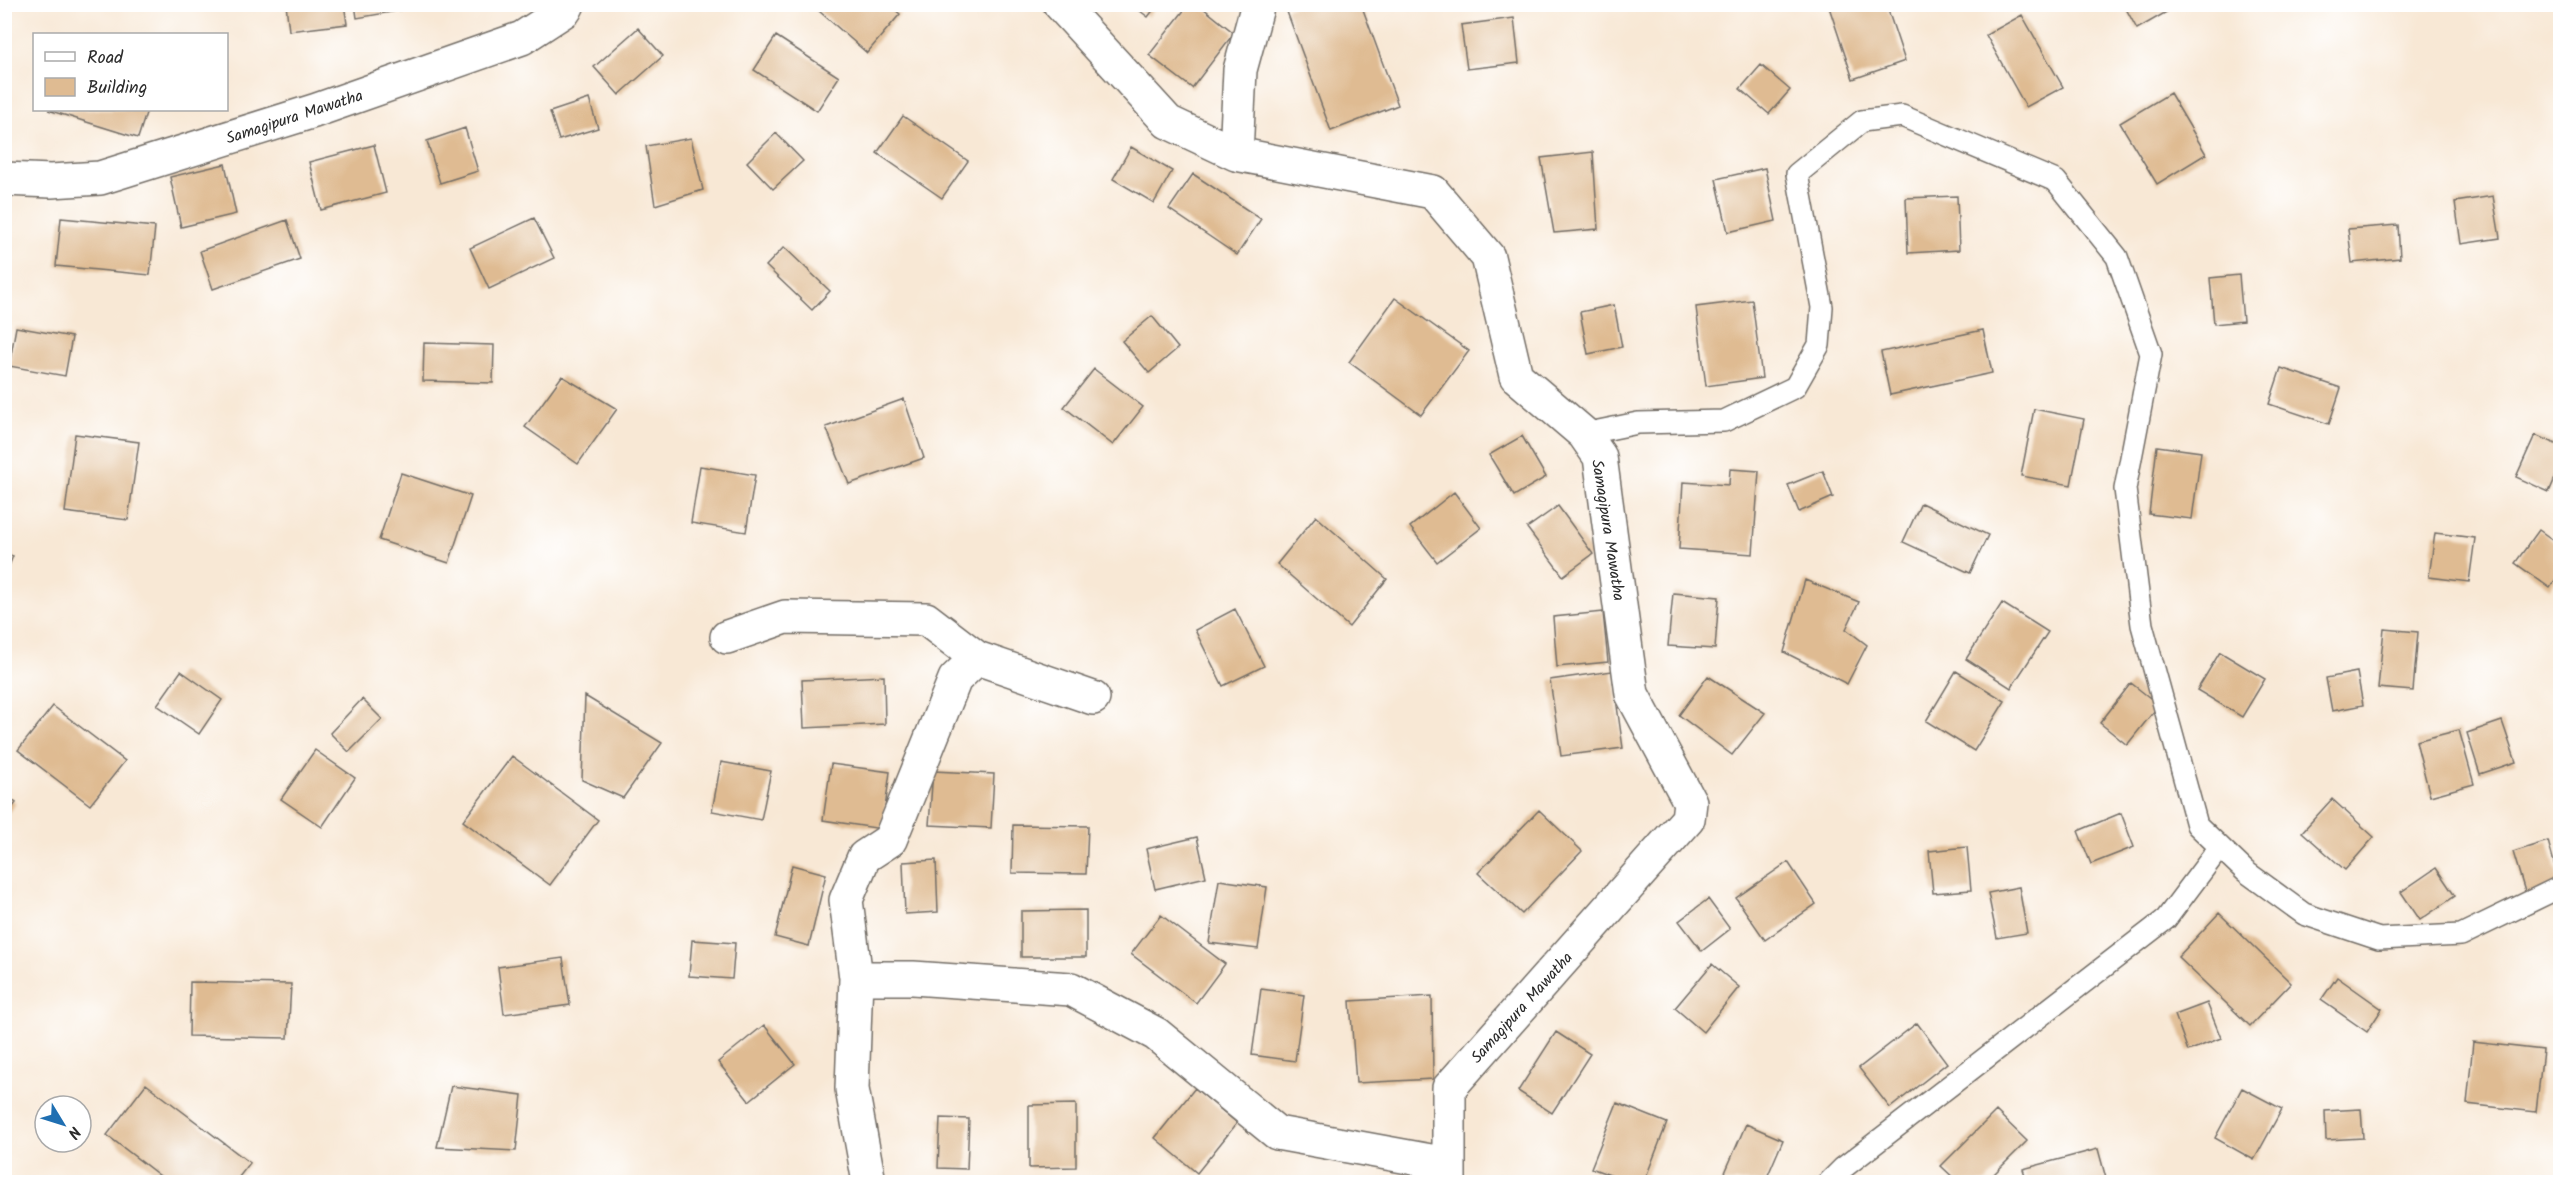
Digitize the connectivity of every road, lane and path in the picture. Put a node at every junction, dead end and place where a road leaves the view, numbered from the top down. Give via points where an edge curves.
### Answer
1 (568, 4) edge
2 (1060, 4) edge
3 (1258, 4) edge
4 (1236, 154) junction
5 (4, 179) edge
6 (1584, 434) junction
7 (727, 637) dead end
8 (977, 658) junction
9 (1093, 698) dead end
10 (2220, 847) junction
11 (2560, 887) edge
12 (856, 978) junction
13 (1448, 1173) edge
14 (869, 1182) edge
15 (1829, 1182) edge

1 - 5 street, Samagipura Mawatha via 566,10 522,38 314,111 100,178
2 - 4 street, Samagipura Mawatha via 1168,122
3 - 4 street via 1240,70
4 - 6 street, Samagipura Mawatha via 1433,192 1488,257 1516,376
6 - 10 lane via 1638,423 1724,422 1795,387 1819,345 1822,307 1797,174 1862,121 1902,116 2056,181 2117,257 2151,354 2125,489 2142,625 2197,825
6 - 13 street, Samagipura Mawatha via 1600,457 1632,694 1690,802 1688,819 1449,1088
7 - 8 street via 785,617 926,619
8 - 9 street
8 - 12 street via 955,679 890,840 864,857 846,900
10 - 11 lane via 2245,871 2304,914 2379,939 2461,935
10 - 15 lane via 2166,919
12 - 13 street via 1071,989 1156,1034 1277,1133
12 - 14 street via 852,1089

